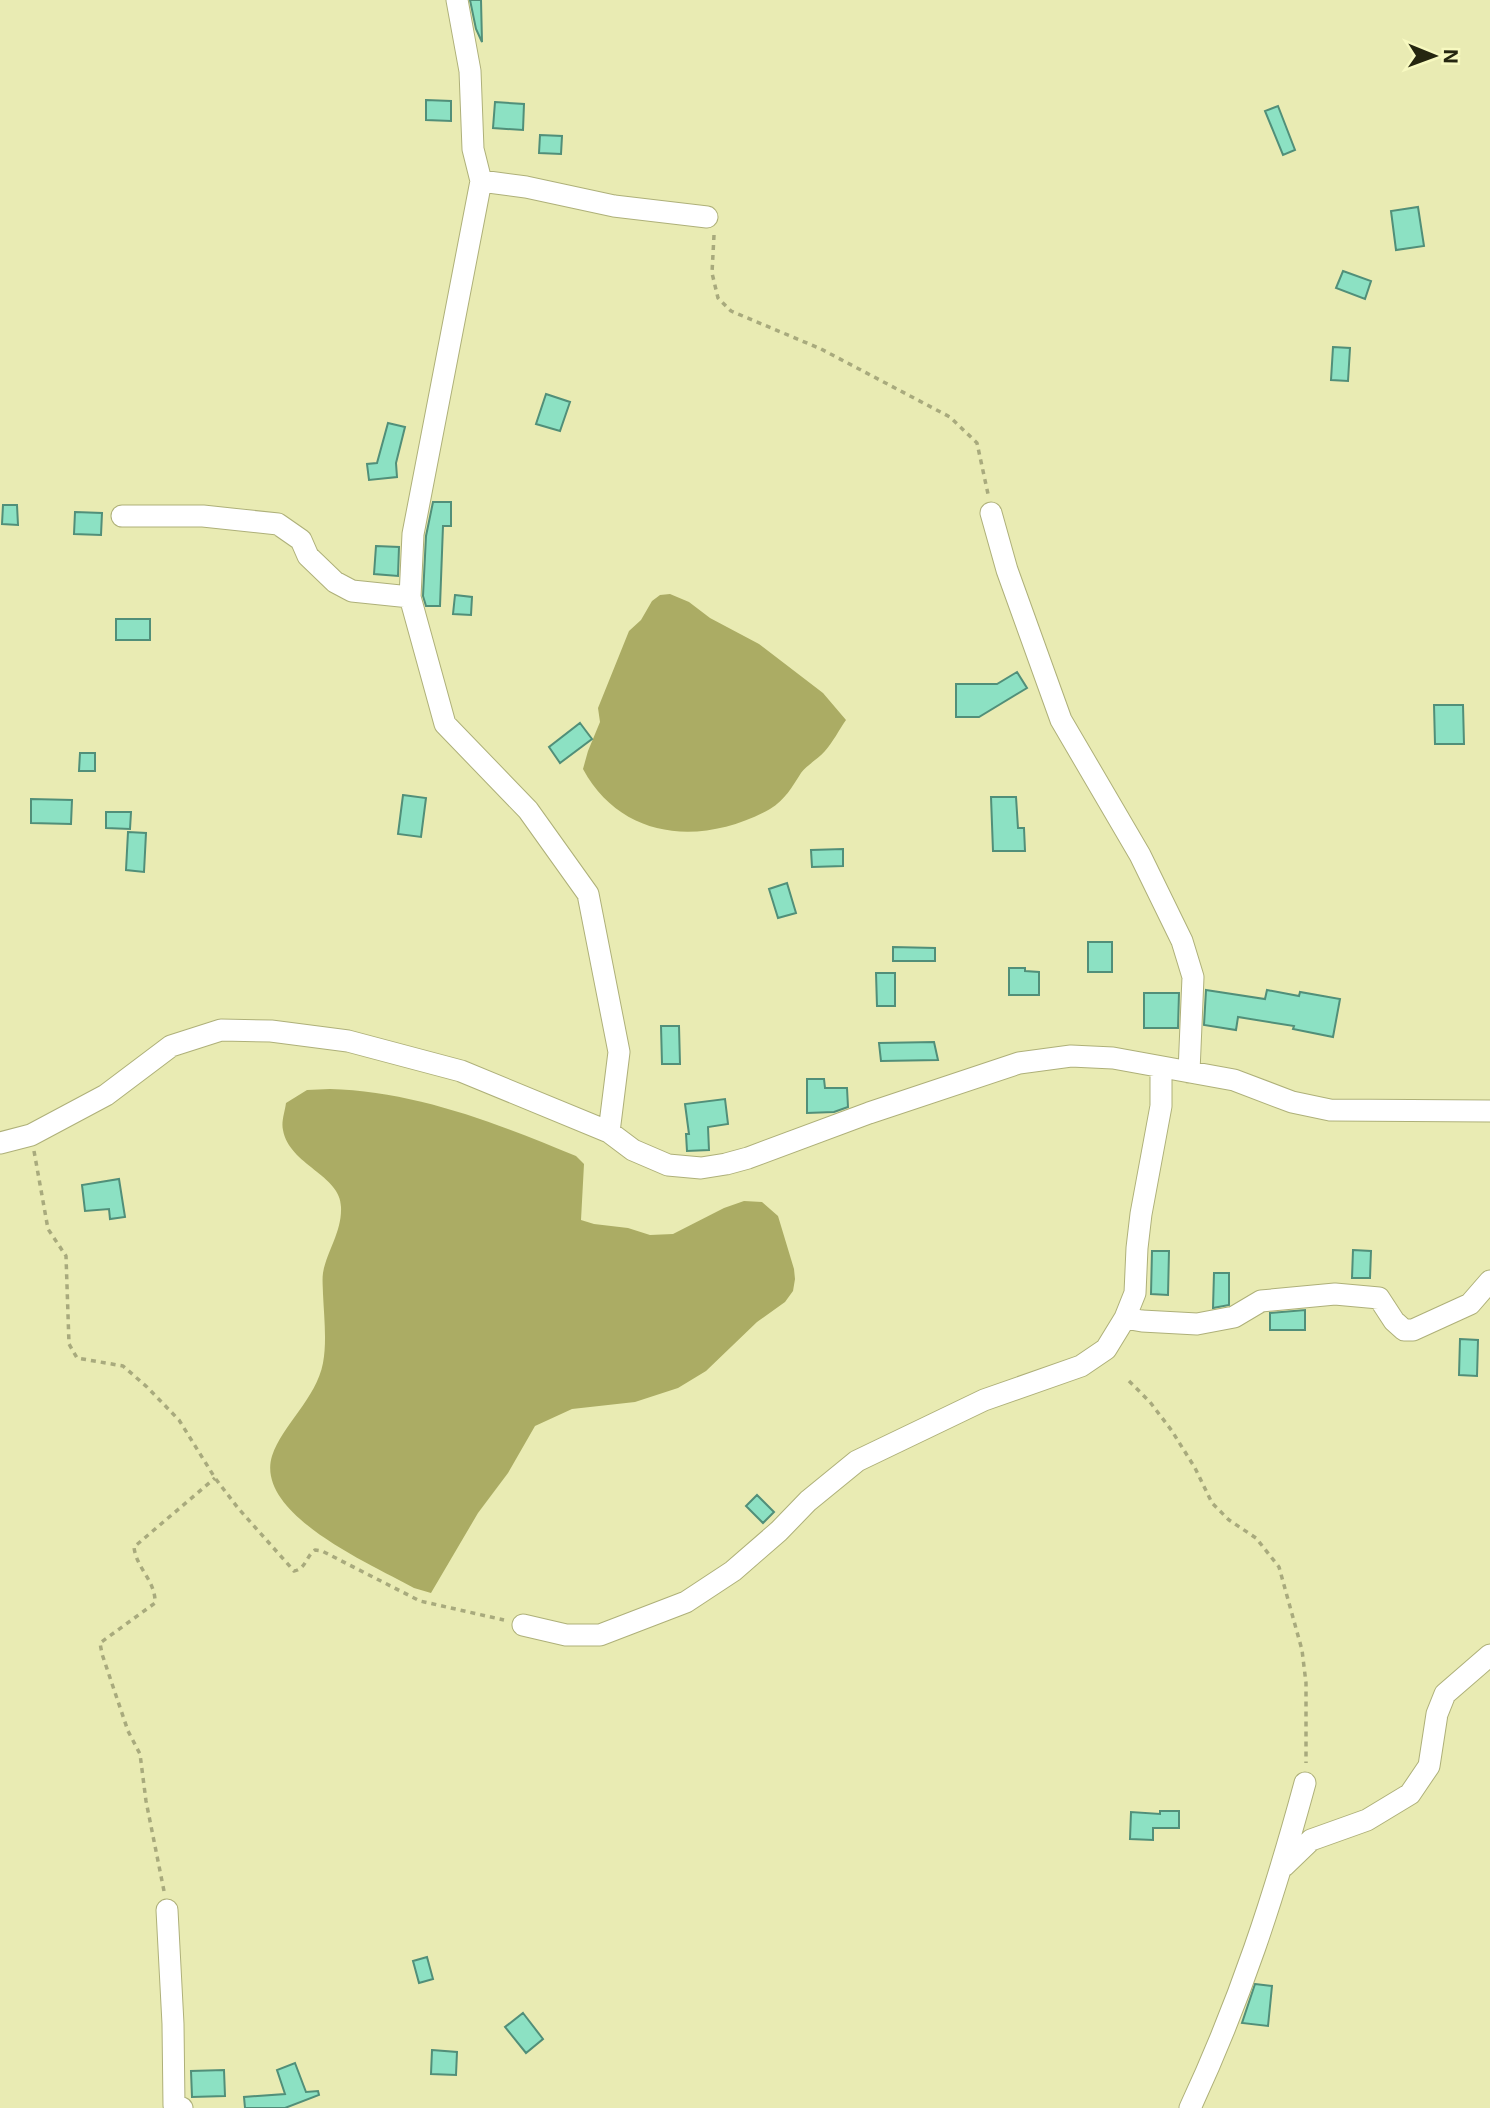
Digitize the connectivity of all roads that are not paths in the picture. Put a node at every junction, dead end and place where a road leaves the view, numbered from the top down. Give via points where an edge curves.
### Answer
1 (457, 0) edge
2 (481, 181) junction
3 (707, 217) road end
4 (991, 513) road end
5 (122, 516) dead end
6 (410, 597) junction
7 (1161, 1068) junction
8 (1189, 1072) junction
9 (1490, 1111) edge
10 (609, 1132) junction
11 (0, 1143) edge
12 (1490, 1281) edge
13 (1125, 1318) junction
14 (523, 1625) road end
15 (1490, 1655) edge
16 (1306, 1783) road end
17 (1282, 1868) junction
18 (167, 1910) road end
19 (182, 2108) edge
20 (1190, 2108) edge

1 - 2 street via 470,71 473,149
2 - 3 street via 614,206
2 - 6 street via 413,534
4 - 8 street via 1020,610 1061,720 1140,855 1182,941 1193,977
5 - 6 street via 203,516 278,524 301,540 308,556 335,582 352,591
6 - 10 street via 445,724 528,810 588,894 619,1052
7 - 8 street
7 - 10 street via 1114,1058 1071,1056 1019,1063 748,1158 701,1168 668,1165 633,1150
7 - 13 street via 1161,1106 1141,1214 1135,1293
8 - 9 street via 1234,1080 1292,1102 1330,1110
10 - 11 street via 461,1071 348,1041 221,1030 171,1045 106,1095 31,1135
12 - 13 street via 1470,1304 1413,1330 1404,1330 1394,1321 1379,1298 1335,1294 1261,1301 1234,1317 1197,1324
13 - 14 street via 1106,1349 1081,1366 984,1400 857,1461 733,1571 686,1602 600,1634 566,1635
15 - 17 street via 1445,1695 1437,1714 1429,1766 1410,1794 1367,1820 1311,1840
16 - 17 street
17 - 20 street via 1239,1996
18 - 19 street via 174,2105

